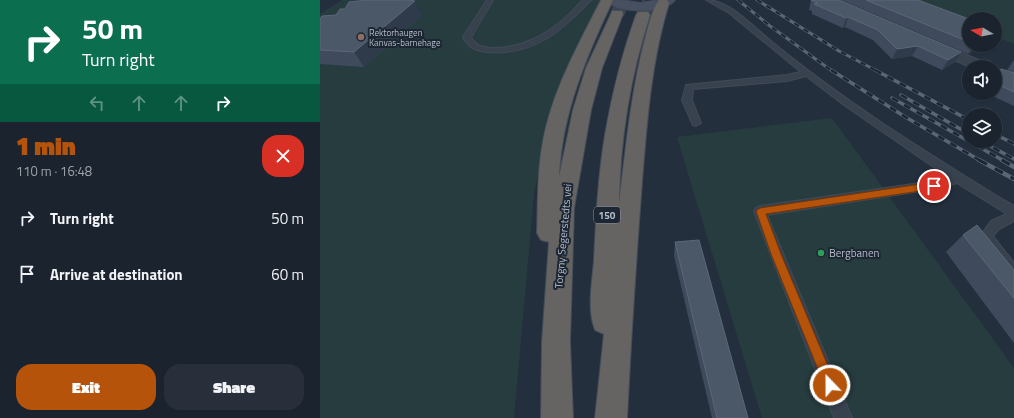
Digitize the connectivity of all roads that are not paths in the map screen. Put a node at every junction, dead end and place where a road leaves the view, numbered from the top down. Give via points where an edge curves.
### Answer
1 (490, 0) edge
2 (588, 0) edge
3 (708, 0) edge
4 (666, 1) edge
5 (612, 5) edge
6 (643, 15) tunnel mouth
7 (916, 38) edge
8 (967, 60) edge
9 (808, 73) junction
10 (696, 123) dead end
11 (958, 180) junction
12 (1014, 212) edge
13 (1014, 216) edge
14 (1014, 273) edge
15 (557, 418) edge
16 (609, 418) edge
17 (843, 418) edge

1 - 2 lane via 467,37 473,46 497,50 519,48 540,40 558,28
3 - 9 lane via 731,12
4 - 5 main road via 650,6
4 - 16 highway via 653,34 640,92
5 - 15 highway, Torgny Segerstedts vei via 582,110 563,208 556,342
6 - 16 highway, 150 via 626,67 609,176 605,317
7 - 8 street
9 - 10 lane via 787,78 690,87 688,100
9 - 11 lane
11 - 12 lane
11 - 17 lane via 934,186 760,211
13 - 14 lane via 995,225 986,236

